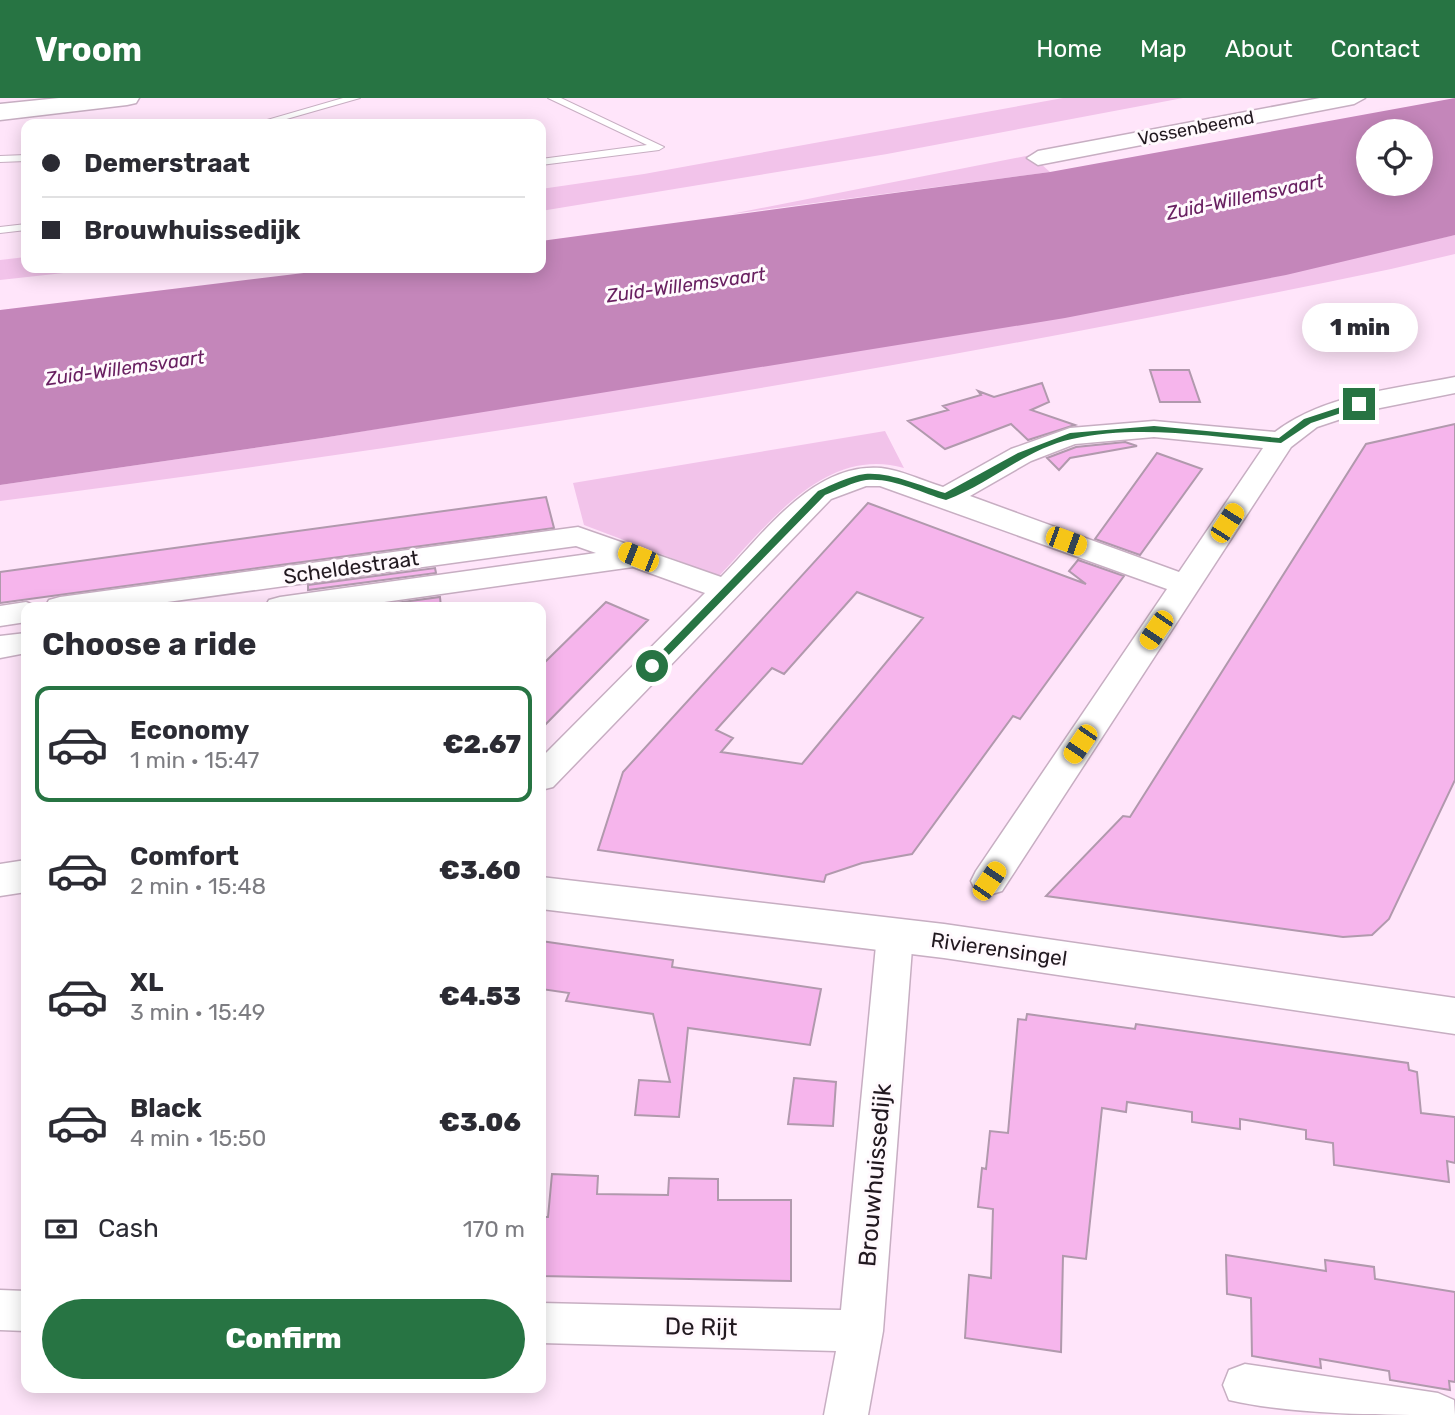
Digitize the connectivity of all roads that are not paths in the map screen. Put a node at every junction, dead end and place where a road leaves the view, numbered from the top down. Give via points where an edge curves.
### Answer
1 (127, 98) edge
2 (355, 98) edge
3 (553, 98) edge
4 (1354, 98) edge
5 (0, 112) edge
6 (277, 119) edge
7 (21, 158) edge
8 (1038, 158) dead end
9 (0, 159) edge
10 (546, 161) edge
11 (21, 227) edge
12 (0, 230) edge
13 (1455, 385) edge
14 (1281, 441) junction
15 (946, 496) junction
16 (638, 557) junction
17 (1186, 585) junction
18 (726, 590) junction
19 (96, 602) edge
20 (316, 602) edge
21 (21, 613) edge
22 (0, 615) edge
23 (21, 644) edge
24 (0, 647) edge
25 (546, 773) edge
26 (21, 877) edge
27 (0, 880) edge
28 (989, 881) dead end
29 (546, 894) edge
30 (895, 934) junction
31 (1455, 1016) edge
32 (0, 1310) edge
33 (21, 1311) edge
34 (546, 1323) edge
35 (861, 1331) junction
36 (1245, 1385) dead end
37 (846, 1415) edge
38 (1438, 1415) edge

1 - 5 street
2 - 6 lane
3 - 10 lane via 659,147
4 - 8 street, Vossenbeemd
7 - 9 lane
11 - 12 lane
13 - 14 street via 1359,404 1307,421
14 - 15 street via 1154,429 1070,436 1021,455
14 - 17 street
15 - 17 street
15 - 18 street via 881,477 863,477 821,493
16 - 18 street, Scheldestraat
16 - 19 street, Scheldestraat via 578,536
16 - 20 street, Scheldestraat
17 - 28 street
18 - 25 street
21 - 22 street
23 - 24 street
26 - 27 street
29 - 30 street, Rivierensingel
30 - 31 street, Rivierensingel
30 - 35 street, Brouwhuissedijk
32 - 33 street
34 - 35 street, De Rijt
35 - 37 street, Brouwhuissedijk
36 - 38 street

